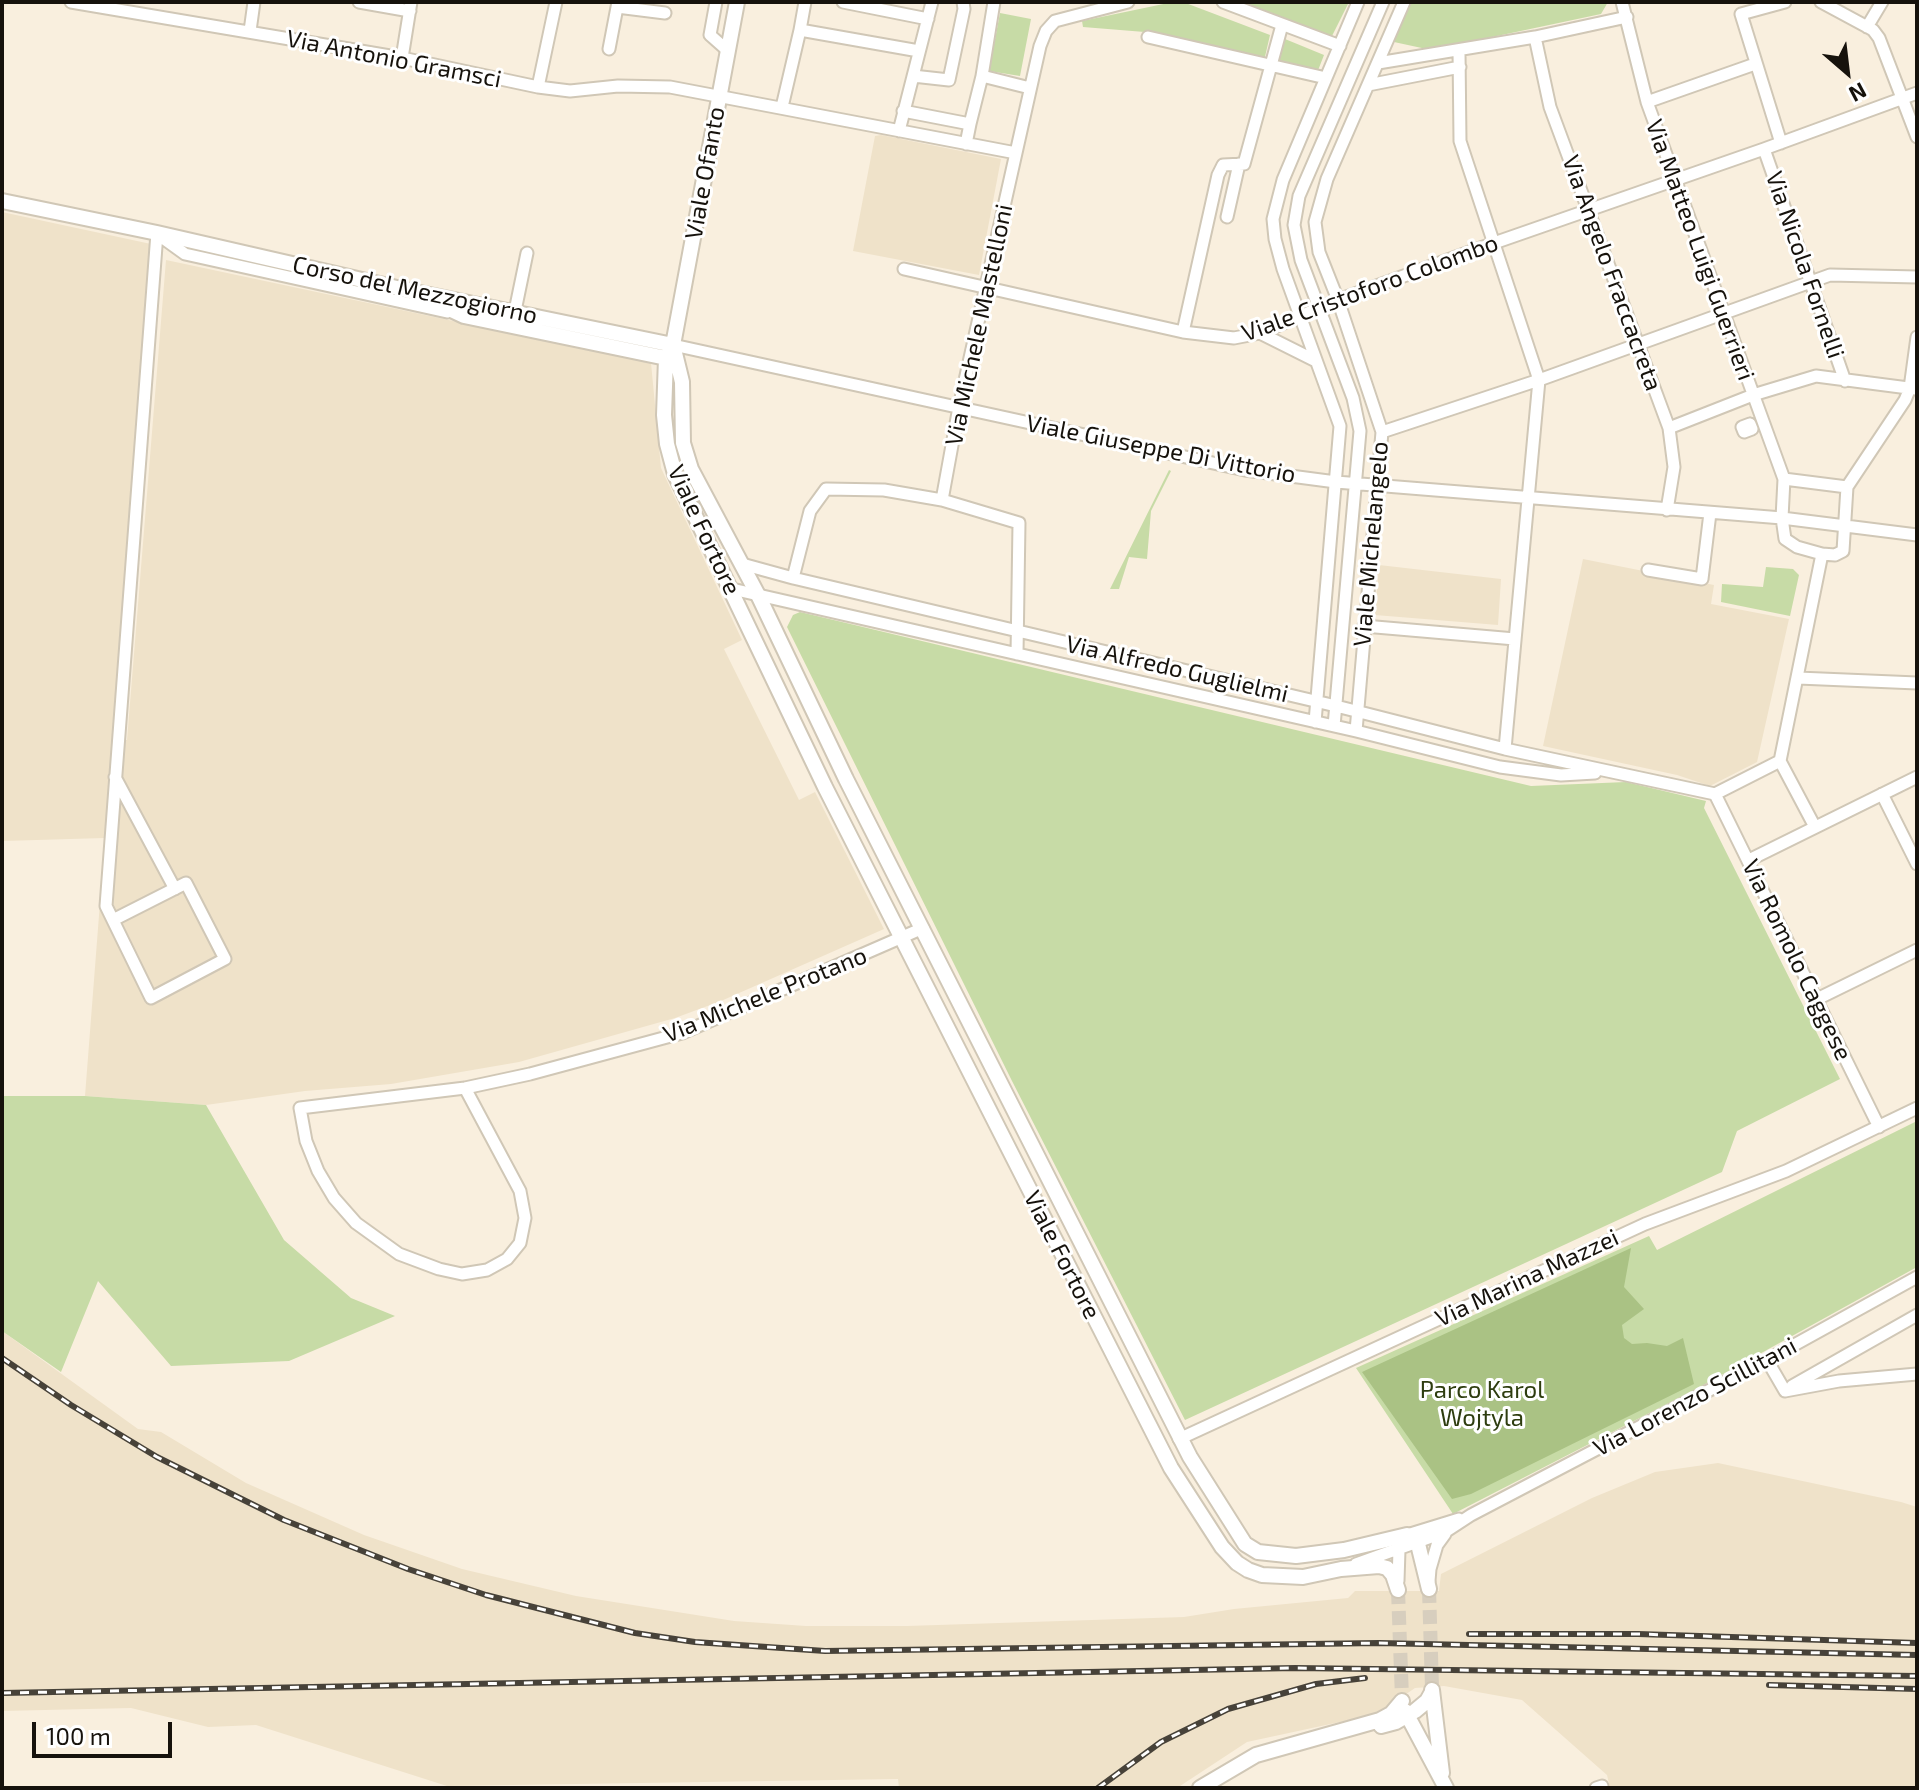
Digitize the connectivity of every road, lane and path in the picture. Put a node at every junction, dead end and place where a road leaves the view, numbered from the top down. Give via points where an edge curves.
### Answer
1 (71, 2) edge
2 (254, 2) edge
3 (359, 2) edge
4 (556, 2) edge
5 (716, 2) edge
6 (737, 2) edge
7 (805, 2) edge
8 (843, 2) edge
9 (932, 2) edge
10 (963, 2) edge
11 (994, 2) edge
12 (1128, 2) edge
13 (1223, 2) edge
14 (1358, 2) edge
15 (1383, 2) edge
16 (1404, 2) edge
17 (1622, 2) edge
18 (1785, 2) edge
19 (1821, 2) edge
20 (1882, 2) edge
21 (618, 4) edge
22 (865, 4) edge
23 (104, 5) edge
24 (1238, 5) edge
25 (410, 7) edge
26 (891, 7) edge
27 (1084, 8) edge
28 (665, 13) dead end
29 (1627, 17) junction
30 (928, 19) junction
31 (1282, 25) junction
32 (1867, 27) junction
33 (800, 30) junction
34 (250, 31) junction
35 (1148, 37) dead end
36 (1535, 37) junction
37 (1340, 46) junction
38 (609, 49) dead end
39 (727, 50) junction
40 (919, 51) junction
41 (1459, 51) junction
42 (402, 58) junction
43 (1378, 63) junction
44 (1755, 64) junction
45 (1270, 67) junction
46 (1460, 67) junction
47 (913, 76) junction
48 (982, 76) junction
49 (1326, 78) junction
50 (1368, 85) junction
51 (538, 87) junction
52 (1030, 88) junction
53 (1917, 93) edge
54 (719, 96) junction
55 (1903, 98) junction
56 (1647, 102) junction
57 (782, 107) junction
58 (903, 111) junction
59 (970, 124) junction
60 (899, 131) junction
61 (1917, 137) edge
62 (1781, 143) junction
63 (966, 144) junction
64 (1764, 149) junction
65 (1016, 153) junction
66 (1239, 164) junction
67 (1283, 180) junction
68 (1675, 180) junction
69 (1301, 191) junction
70 (2, 201) edge
71 (1590, 209) junction
72 (1227, 217) dead end
73 (157, 233) junction
74 (1494, 243) junction
75 (527, 253) dead end
76 (904, 269) dead end
77 (1917, 277) edge
78 (1811, 282) junction
79 (987, 287) junction
80 (340, 289) junction
81 (410, 291) junction
82 (1338, 300) junction
83 (1318, 309) junction
84 (515, 311) junction
85 (1723, 314) junction
86 (464, 316) junction
87 (1301, 317) junction
88 (1183, 332) junction
89 (1260, 333) junction
90 (1917, 337) edge
91 (1637, 345) junction
92 (670, 352) junction
93 (1316, 361) junction
94 (1539, 380) junction
95 (1845, 381) junction
96 (1914, 388) edge
97 (1753, 395) junction
98 (959, 407) junction
99 (1669, 428) junction
100 (1382, 432) junction
101 (1784, 479) junction
102 (1336, 482) junction
103 (1356, 483) junction
104 (1377, 485) junction
105 (1847, 487) junction
106 (1528, 496) junction
107 (942, 500) junction
108 (1667, 510) junction
109 (1710, 513) junction
110 (1782, 518) junction
111 (1846, 527) junction
112 (1917, 535) edge
113 (1822, 554) junction
114 (742, 564) junction
115 (1648, 570) dead end
116 (793, 578) junction
117 (732, 589) junction
118 (759, 597) junction
119 (1364, 626) junction
120 (1016, 630) junction
121 (1515, 639) junction
122 (1017, 654) junction
123 (1798, 678) junction
124 (1917, 683) edge
125 (1315, 702) junction
126 (1336, 706) junction
127 (1358, 711) junction
128 (1315, 722) junction
129 (1334, 726) junction
130 (1426, 729) junction
131 (1356, 731) junction
132 (1421, 747) junction
133 (1505, 749) junction
134 (1780, 761) junction
135 (1612, 772) junction
136 (115, 777) junction
137 (1917, 777) edge
138 (846, 779) junction
139 (825, 787) junction
140 (1715, 794) junction
141 (1882, 794) junction
142 (1815, 827) junction
143 (1749, 860) junction
144 (1917, 864) edge
145 (175, 889) junction
146 (113, 920) junction
147 (923, 928) junction
148 (903, 938) junction
149 (1917, 950) edge
150 (1815, 1000) junction
151 (465, 1088) junction
152 (1917, 1108) edge
153 (1879, 1127) junction
154 (1917, 1277) edge
155 (1917, 1315) edge
156 (1767, 1360) junction
157 (1917, 1374) edge
158 (1785, 1391) junction
159 (1179, 1439) junction
160 (1156, 1443) junction
161 (1471, 1515) junction
162 (1445, 1532) junction
163 (1412, 1540) junction
164 (1399, 1550) junction
165 (1341, 1569) junction
166 (1429, 1589) joint
167 (1398, 1590) joint
168 (1408, 1716) junction
169 (1362, 1732) junction
170 (1315, 1739) junction
171 (1422, 1740) junction
172 (1443, 1787) edge
173 (1200, 1788) edge

1 - 23 street, Via Antonio Gramsci
2 - 34 street
3 - 25 street
4 - 51 street
5 - 39 street via 710,35
6 - 39 main road, Viale Ofanto
7 - 33 street
8 - 22 street
9 - 30 street
10 - 47 street via 949,80
11 - 48 street
12 - 27 street, Via Michele Mastelloni
13 - 24 street
14 - 37 street, Viale Michelangelo
15 - 69 street, Viale Michelangelo
16 - 43 street, Viale Michelangelo
17 - 29 street, Via Matteo Luigi Guerrieri
18 - 44 street via 1741,14
19 - 32 street
20 - 32 street
21 - 28 street
21 - 38 street
22 - 26 street
23 - 34 street, Via Antonio Gramsci
24 - 31 street
25 - 42 street
26 - 30 street
27 - 52 street, Via Michele Mastelloni via 1046,31
29 - 36 street
29 - 56 street, Via Matteo Luigi Guerrieri
30 - 40 street
31 - 37 street
31 - 45 street
32 - 55 street via 1879,38
33 - 40 street
33 - 57 street
34 - 42 street, Via Antonio Gramsci
35 - 45 street
36 - 41 street
36 - 71 street, Via Angelo Fraccacreta via 1550,107
37 - 49 street, Viale Michelangelo
39 - 54 main road, Viale Ofanto
40 - 47 street
41 - 43 street
41 - 46 street
42 - 51 street, Via Antonio Gramsci
43 - 50 street, Viale Michelangelo
44 - 56 street
44 - 62 street
45 - 49 street
45 - 66 street via 1244,164
46 - 50 street
46 - 74 street via 1460,141
47 - 58 street
48 - 52 street
48 - 59 street
49 - 67 street, Viale Michelangelo
50 - 82 street, Viale Michelangelo via 1327,179 1315,222 1319,252
51 - 54 street, Via Antonio Gramsci via 670,87
52 - 65 street, Via Michele Mastelloni
53 - 55 street, Viale Cristoforo Colombo
54 - 57 street, Via Antonio Gramsci
54 - 92 main road, Viale Ofanto
55 - 61 street
55 - 62 street, Viale Cristoforo Colombo
56 - 68 street, Via Matteo Luigi Guerrieri
57 - 60 street, Via Antonio Gramsci
58 - 59 street
58 - 60 street
59 - 63 street
60 - 63 street, Via Antonio Gramsci
62 - 64 street, Viale Cristoforo Colombo
63 - 65 street, Via Antonio Gramsci
64 - 68 street, Viale Cristoforo Colombo
64 - 78 street, Via Nicola Fornelli
65 - 79 street, Via Michele Mastelloni
66 - 72 street
66 - 88 street via 1223,165 1218,175
67 - 69 street
67 - 87 street, Viale Michelangelo via 1273,219 1275,239
68 - 71 street, Viale Cristoforo Colombo
68 - 85 street, Via Matteo Luigi Guerrieri
69 - 83 street, Viale Michelangelo via 1294,225
70 - 73 main road, Corso del Mezzogiorno
71 - 74 street, Viale Cristoforo Colombo
71 - 91 street, Via Angelo Fraccacreta
73 - 80 street, Corso del Mezzogiorno via 185,254
73 - 81 main road, Corso del Mezzogiorno
73 - 136 street
74 - 82 street, Viale Cristoforo Colombo
74 - 94 street
75 - 84 street
76 - 79 street, Viale Cristoforo Colombo
77 - 78 street via 1830,275
78 - 85 street
78 - 95 street, Via Nicola Fornelli
79 - 88 street, Viale Cristoforo Colombo
79 - 98 street, Via Michele Mastelloni
80 - 81 street
80 - 86 street, Corso del Mezzogiorno
81 - 84 main road, Corso del Mezzogiorno
81 - 86 main road
82 - 83 street, Viale Cristoforo Colombo
82 - 100 street, Viale Michelangelo
83 - 87 street, Viale Cristoforo Colombo
83 - 103 street, Viale Michelangelo via 1358,413
84 - 92 main road, Corso del Mezzogiorno
85 - 91 street
85 - 97 street, Via Matteo Luigi Guerrieri
86 - 92 main road, Corso del Mezzogiorno
87 - 89 street, Viale Cristoforo Colombo
87 - 93 street, Viale Michelangelo
88 - 89 street, Viale Cristoforo Colombo via 1234,338
89 - 93 street
90 - 96 street
91 - 94 street
91 - 99 street, Via Angelo Fraccacreta
92 - 98 street, Viale Giuseppe Di Vittorio
92 - 114 main road, Viale Fortore via 682,382 683,443 691,469
92 - 117 main road, Viale Fortore via 664,415 671,463
93 - 102 street, Viale Michelangelo via 1340,426
94 - 100 street
94 - 106 street
95 - 96 street
95 - 97 street via 1816,376
96 - 105 street
97 - 99 street
97 - 101 street, Via Matteo Luigi Guerrieri
98 - 102 street, Viale Giuseppe Di Vittorio via 1245,470
98 - 107 street, Via Michele Mastelloni
99 - 108 street, Via Angelo Fraccacreta via 1674,467
100 - 104 street, Viale Michelangelo
101 - 105 street
101 - 110 street
102 - 103 street, Viale Giuseppe Di Vittorio
102 - 125 street, Viale Michelangelo
103 - 104 street, Viale Giuseppe Di Vittorio
103 - 126 street, Viale Michelangelo
104 - 106 street, Viale Giuseppe Di Vittorio
104 - 119 street, Viale Michelangelo
105 - 111 street
106 - 108 street, Viale Giuseppe Di Vittorio
106 - 121 street
107 - 116 street via 884,490 826,489 810,511
107 - 120 street via 1019,523
108 - 109 street, Viale Giuseppe Di Vittorio
109 - 110 street, Viale Giuseppe Di Vittorio
109 - 115 street via 1702,579
110 - 111 street, Viale Giuseppe Di Vittorio
110 - 113 street via 1790,544
111 - 112 street, Viale Giuseppe Di Vittorio
111 - 113 street via 1843,551
113 - 123 street
114 - 116 street, Via Alfredo Guglielmi
114 - 118 main road, Viale Fortore
116 - 120 street, Via Alfredo Guglielmi
117 - 118 street, Via Alfredo Guglielmi
117 - 139 main road, Viale Fortore
118 - 122 street, Via Alfredo Guglielmi
118 - 138 main road, Viale Fortore
119 - 121 street
119 - 127 street, Viale Michelangelo
120 - 122 street
120 - 125 street, Via Alfredo Guglielmi
121 - 133 street
122 - 128 street, Via Alfredo Guglielmi
123 - 124 street
123 - 134 street
125 - 126 street, Via Alfredo Guglielmi
125 - 128 street, Viale Michelangelo
126 - 127 street, Via Alfredo Guglielmi
126 - 129 street, Viale Michelangelo
127 - 130 street, Via Alfredo Guglielmi
127 - 131 street, Viale Michelangelo
128 - 129 street, Via Alfredo Guglielmi
129 - 131 street, Via Alfredo Guglielmi
130 - 132 street
130 - 133 street, Via Alfredo Guglielmi
131 - 132 street, Via Alfredo Guglielmi
132 - 135 street, Via Alfredo Guglielmi via 1500,767 1561,775
133 - 135 street, Via Alfredo Guglielmi
134 - 140 street
134 - 142 street
135 - 140 street, Via Alfredo Guglielmi
136 - 145 street
136 - 146 street via 106,906
137 - 141 street
138 - 139 main road
138 - 147 main road, Viale Fortore
139 - 148 main road, Viale Fortore
140 - 143 street, Via Romolo Caggese
141 - 142 street
141 - 144 street
142 - 143 street
143 - 150 street, Via Romolo Caggese
145 - 146 street
145 - 146 street via 186,883 225,959 151,998
147 - 148 street, Via Michele Protano
147 - 159 main road, Viale Fortore
148 - 151 street, Via Michele Protano via 682,1033
148 - 160 main road, Viale Fortore
149 - 150 street
150 - 153 street, Via Romolo Caggese
151 - 151 street, Via Michele Protano via 300,1108 318,1171 356,1223 399,1254 462,1274 487,1270 507,1259 520,1243 525,1218 520,1191
152 - 153 street, Via Marina Mazzei
153 - 159 street, Via Marina Mazzei via 1786,1171 1645,1224
154 - 156 street, Via Lorenzo Scillitani
155 - 158 street, Via Lorenzo Scillitani
156 - 158 street
156 - 161 street, Via Lorenzo Scillitani
157 - 158 street
159 - 160 main road
159 - 163 main road, Viale Fortore via 1237,1533 1258,1552 1296,1556
160 - 165 main road, Viale Fortore via 1237,1563 1262,1575 1303,1577
161 - 162 street
161 - 163 street
162 - 163 street
162 - 166 street via 1430,1569
163 - 164 street, Viale Fortore
163 - 166 main road
164 - 165 street, Viale Fortore
164 - 167 street
165 - 167 main road via 1387,1568
168 - 169 main road
168 - 170 main road via 1402,1700 1386,1718
168 - 171 main road
168 - 172 main road via 1427,1701 1432,1689
169 - 170 main road
169 - 171 main road via 1402,1730
170 - 173 main road via 1256,1755
171 - 172 main road

